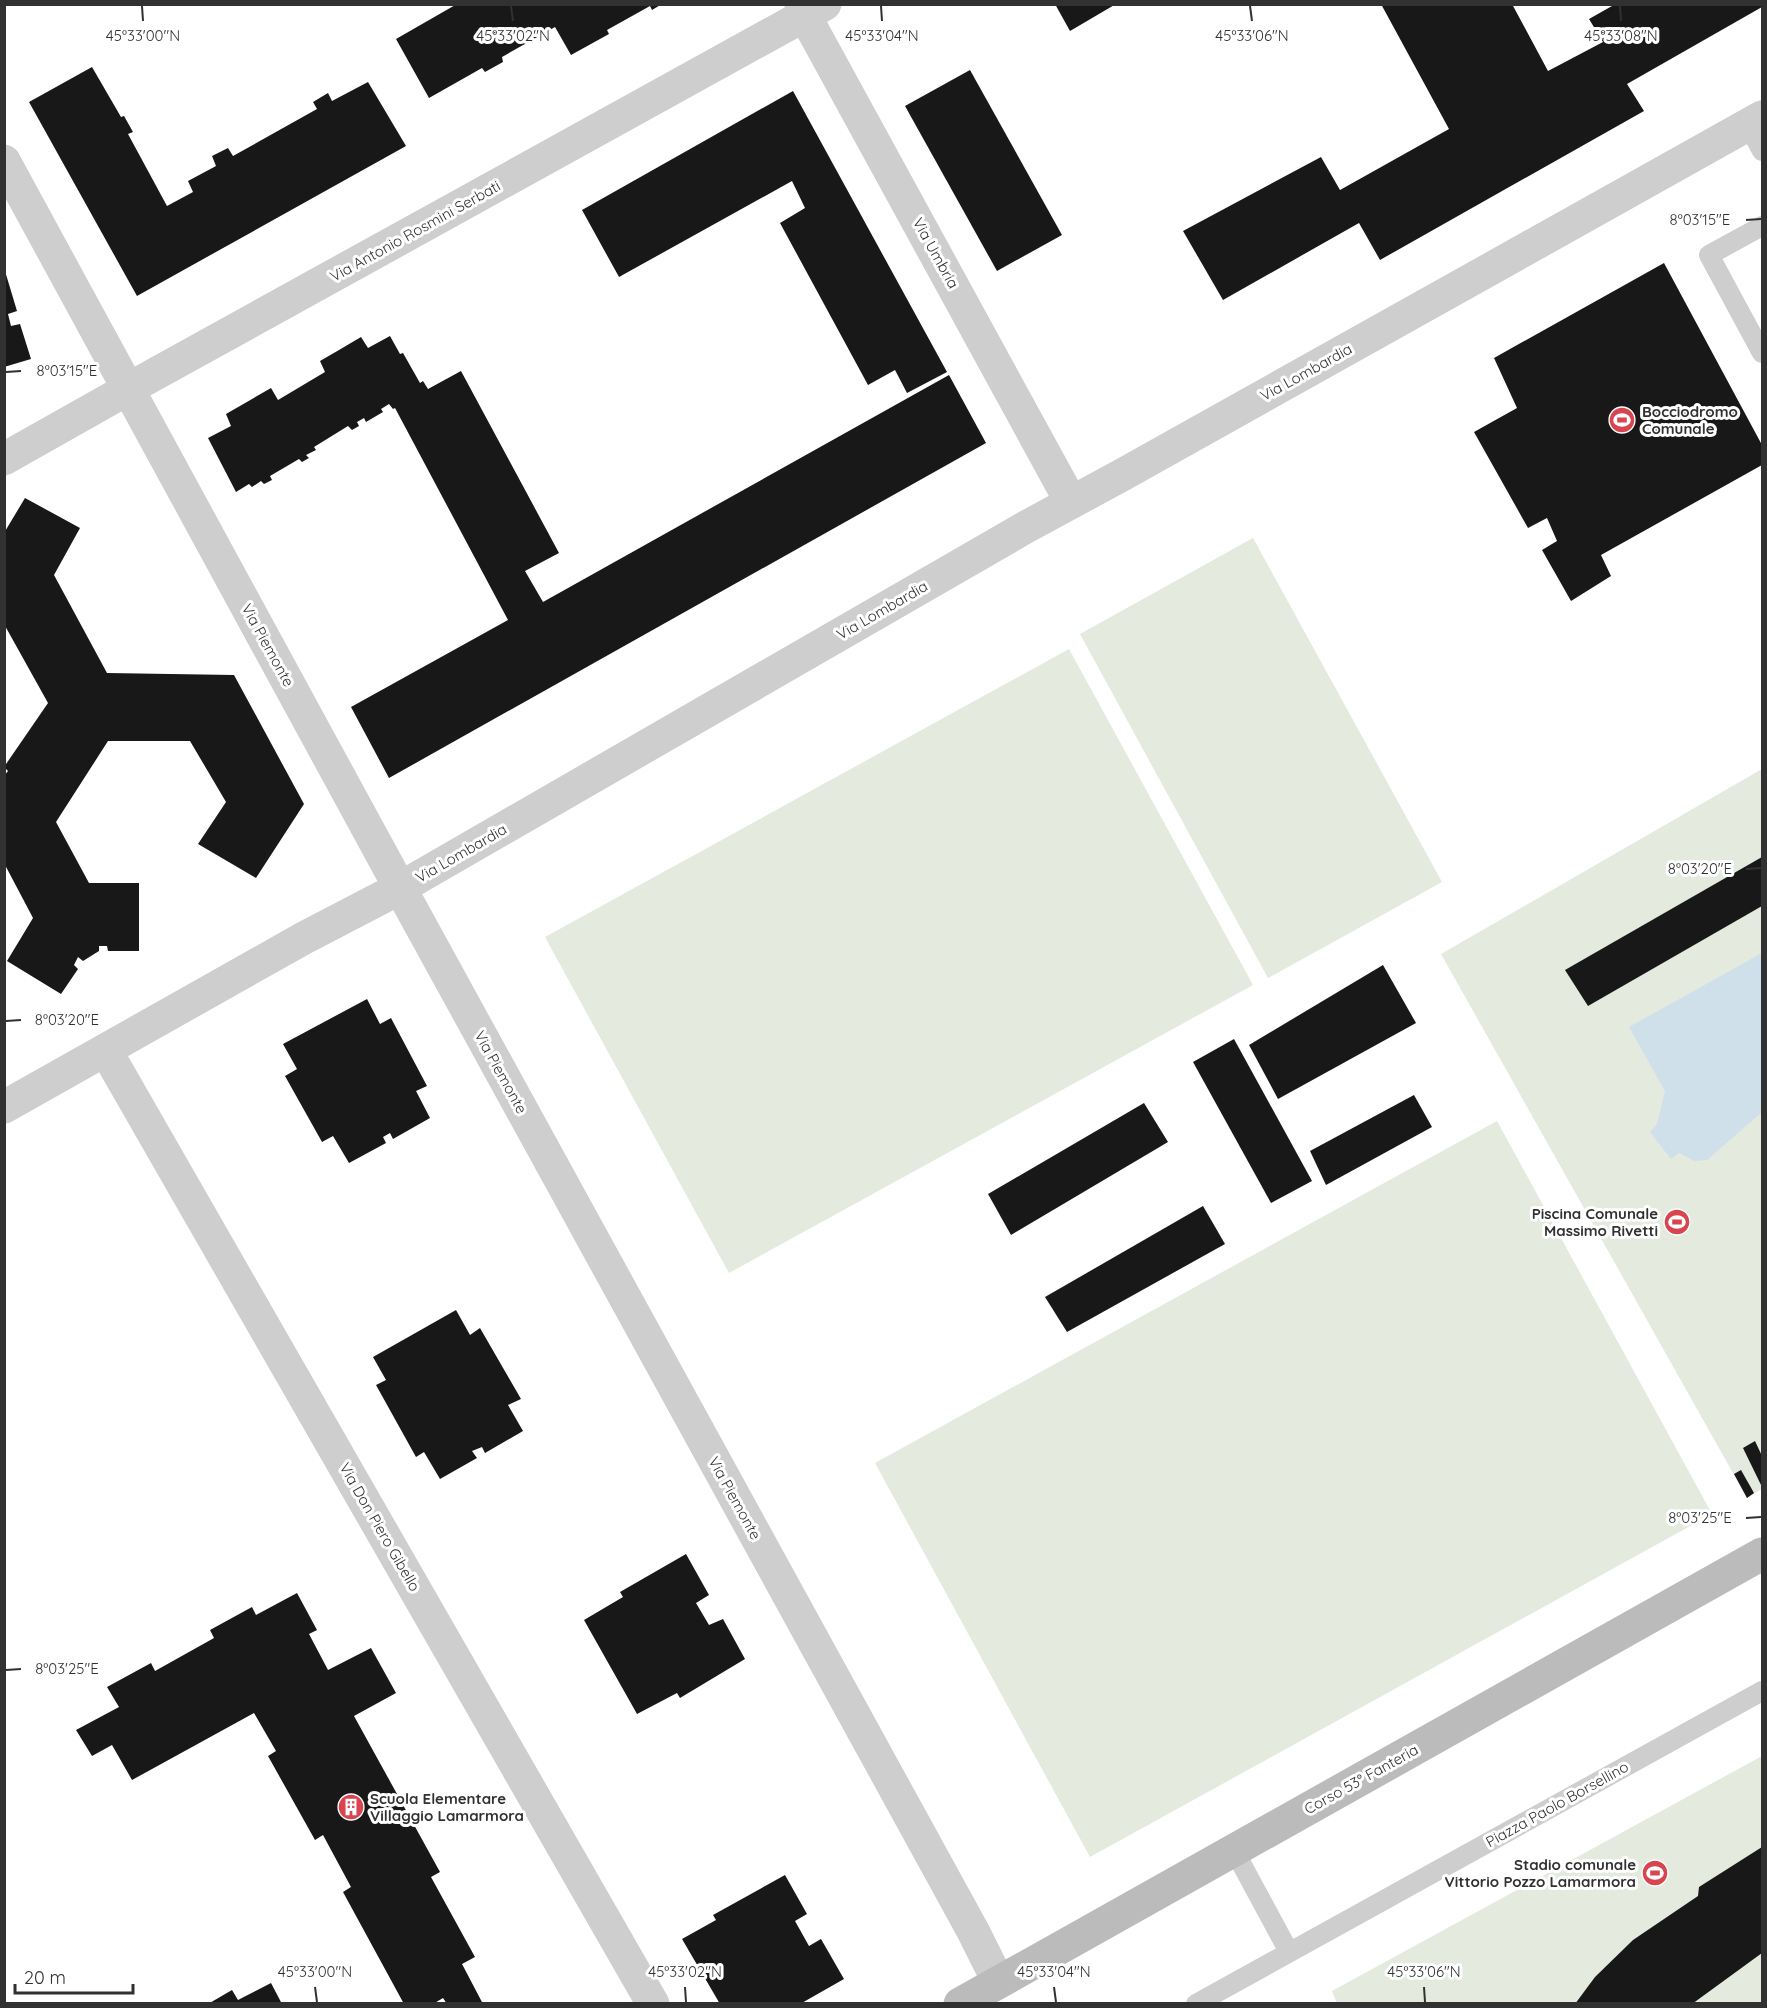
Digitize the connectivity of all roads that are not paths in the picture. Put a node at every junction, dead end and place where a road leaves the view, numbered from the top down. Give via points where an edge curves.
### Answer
1 (810, 8) edge
2 (1758, 131) edge
3 (4, 161) edge
4 (1762, 226) edge
5 (1762, 353) edge
6 (128, 389) junction
7 (4, 459) edge
8 (1071, 502) junction
9 (400, 888) junction
10 (106, 1051) junction
11 (4, 1107) edge
12 (1762, 1554) edge
13 (1762, 1691) edge
14 (1234, 1850) junction
15 (1288, 1952) junction
16 (1005, 1992) edge
17 (653, 2004) edge
18 (960, 2004) edge
19 (1196, 2004) edge

1 - 6 street, Via Antonio Rosmini Serbati
1 - 8 street, Via Umbria
2 - 8 street, Via Lombardia
3 - 6 street, Via Piemonte
4 - 5 lane via 1709,255
6 - 7 street, Via Antonio Rosmini Serbati
6 - 9 street, Via Piemonte
8 - 9 street, Via Lombardia
9 - 10 street, Via Lombardia
9 - 16 street, Via Piemonte
10 - 11 street, Via Lombardia
10 - 17 street, Via Don Piero Gibello
12 - 14 street, Corso 53° Fanteria
13 - 15 lane, Piazza Paolo Borsellino
14 - 15 lane
14 - 16 street, Corso 53° Fanteria
15 - 19 lane, Piazza Paolo Borsellino
16 - 18 street, Corso 53° Fanteria

